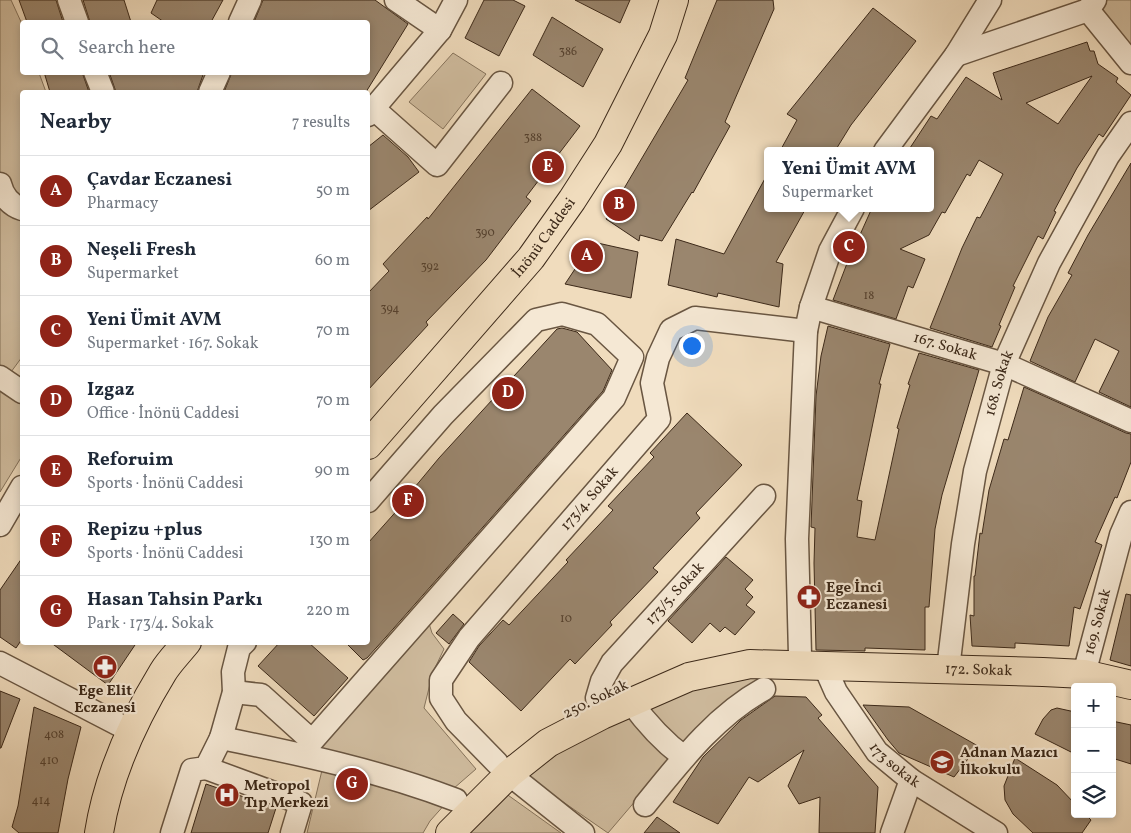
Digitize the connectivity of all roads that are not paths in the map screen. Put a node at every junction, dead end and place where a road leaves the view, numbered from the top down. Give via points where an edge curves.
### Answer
1 (69, 0) edge
2 (250, 0) edge
3 (396, 0) edge
4 (456, 0) edge
5 (674, 0) edge
6 (990, 0) edge
7 (1092, 5) edge
8 (76, 20) edge
9 (241, 20) edge
10 (440, 30) junction
11 (956, 55) junction
12 (1131, 63) edge
13 (97, 75) edge
14 (218, 75) edge
15 (501, 83) dead end
16 (102, 90) edge
17 (211, 90) edge
18 (371, 112) edge
19 (1131, 123) edge
20 (888, 147) edge
21 (0, 184) edge
22 (20, 208) edge
23 (851, 212) edge
24 (811, 307) junction
25 (806, 331) junction
26 (1004, 364) junction
27 (0, 377) edge
28 (20, 391) edge
29 (1131, 421) edge
30 (370, 442) edge
31 (20, 491) edge
32 (764, 496) dead end
33 (370, 500) edge
34 (1131, 512) edge
35 (0, 525) edge
36 (186, 645) edge
37 (242, 645) edge
38 (812, 660) junction
39 (0, 663) edge
40 (948, 669) junction
41 (1084, 674) junction
42 (1131, 684) edge
43 (764, 689) dead end
44 (234, 692) junction
45 (631, 702) junction
46 (600, 706) junction
47 (131, 731) junction
48 (221, 738) junction
49 (684, 757) junction
50 (206, 768) junction
51 (503, 769) junction
52 (911, 780) junction
53 (456, 800) junction
54 (645, 805) dead end
55 (99, 833) edge
56 (172, 833) edge
57 (292, 833) edge
58 (430, 833) edge
59 (450, 833) edge
60 (583, 833) edge
61 (892, 833) edge
62 (996, 833) edge

1 - 8 street
2 - 9 street
3 - 10 street
4 - 10 street
5 - 30 main road, İnönü Caddesi via 663,35 608,144 572,200 531,258
6 - 11 street
7 - 11 street
7 - 12 street
10 - 18 street
11 - 20 street
13 - 16 street
14 - 17 street
15 - 18 street via 437,165
19 - 26 street, 168. Sokak via 1108,156 1050,263
21 - 22 street via 13,206
23 - 24 street via 830,252
24 - 25 street
24 - 26 street, 167. Sokak
25 - 38 street via 796,539
25 - 51 street, 173/4. Sokak via 696,318 670,330 652,383 660,419 469,638 441,680 441,698 456,721
26 - 29 street, 167. Sokak
26 - 40 street, 168. Sokak via 975,471
27 - 28 street
31 - 35 street
32 - 46 street, 173/5. Sokak via 612,663 602,681
33 - 44 street via 443,416 536,320 562,314 597,324 632,357 614,398 312,741 260,695
34 - 41 street, 169. Sokak via 1121,536
36 - 47 main road via 164,671
37 - 44 street via 233,672
38 - 40 main road, 172. Sokak
38 - 45 main road, 250. Sokak via 809,667 750,664 689,677
38 - 46 main road, 250. Sokak via 755,648 715,654 655,673
38 - 52 street, 173 sokak via 877,752
39 - 47 street
40 - 41 main road, 172. Sokak
41 - 42 main road, 172. Sokak
43 - 49 street via 744,699
44 - 48 street
45 - 46 main road, 250. Sokak
45 - 49 street via 665,743
46 - 51 main road, 250. Sokak via 548,743
47 - 55 main road via 112,777
48 - 50 street
48 - 53 street via 315,757
49 - 54 street
50 - 56 street via 192,770
50 - 57 street via 301,803
51 - 53 main road, 250. Sokak
51 - 59 main road, 250. Sokak
51 - 60 street
52 - 61 street
52 - 62 street, 173 sokak
53 - 58 main road, 250. Sokak

